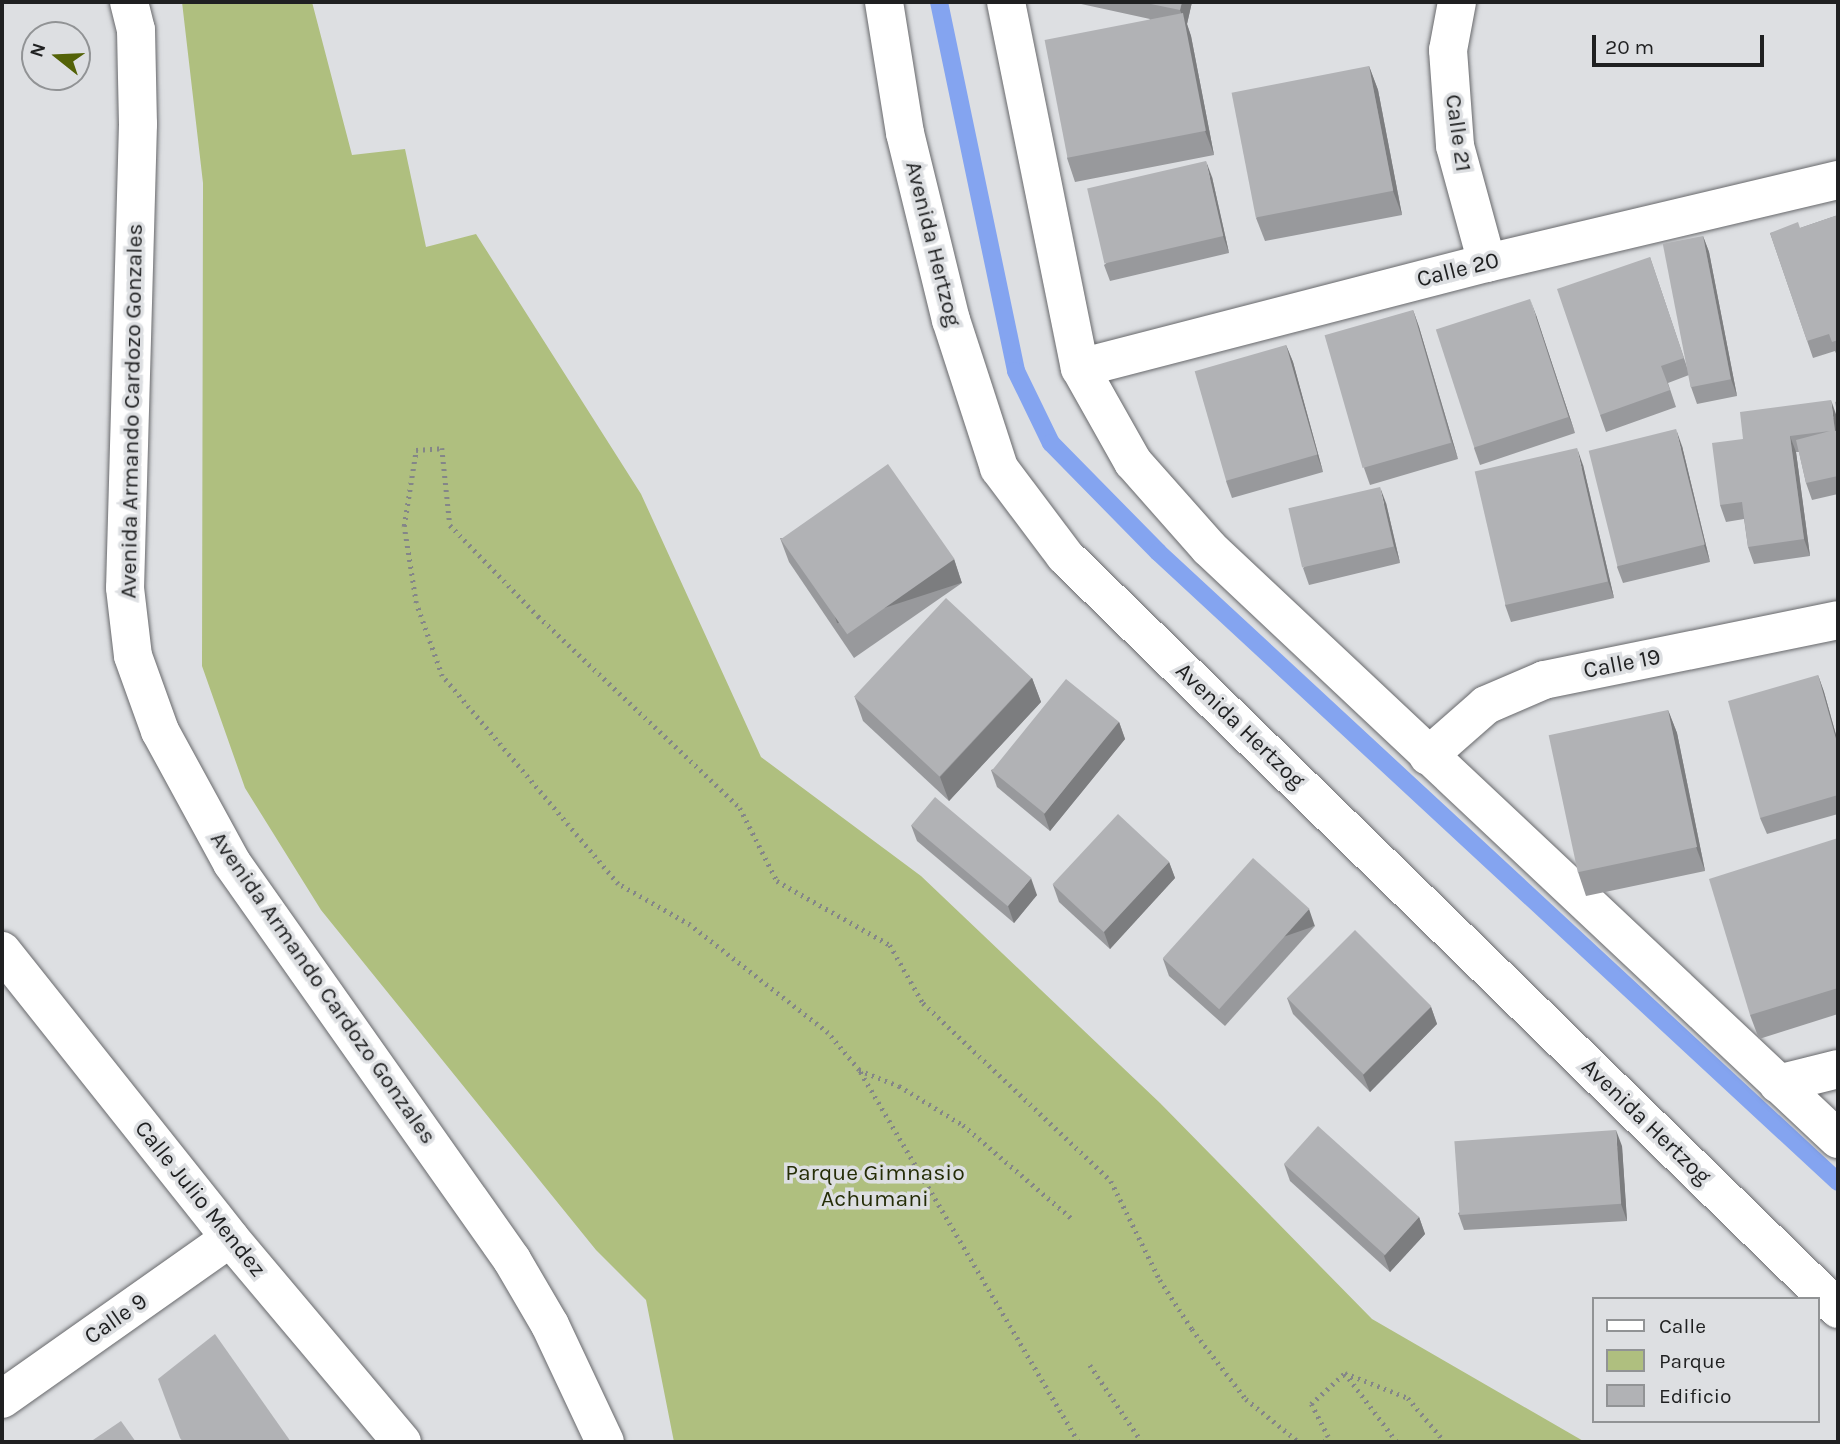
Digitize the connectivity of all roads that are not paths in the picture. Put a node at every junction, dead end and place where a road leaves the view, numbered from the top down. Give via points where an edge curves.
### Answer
1 (129, 2) edge
2 (884, 2) edge
3 (1006, 2) edge
4 (1457, 2) edge
5 (1838, 180) edge
6 (1487, 263) junction
7 (1080, 368) junction
8 (1838, 620) edge
9 (1428, 756) junction
10 (2, 951) edge
11 (1838, 1069) edge
12 (1778, 1084) junction
13 (1838, 1139) edge
14 (230, 1238) junction
15 (1838, 1309) edge
16 (2, 1399) edge
17 (402, 1442) edge
18 (606, 1442) edge

1 - 18 street, Avenida Armando Cardozo Gonzales via 136,30 138,124 125,588 133,656 160,732 232,863 512,1260 550,1325
2 - 15 street, Avenida Hertzog via 905,133 944,293 999,468 1065,556
3 - 7 street
4 - 6 street, Calle 21 via 1448,50 1455,146
5 - 6 street, Calle 20
6 - 7 street, Calle 20
7 - 9 street via 1133,462 1175,510
8 - 9 street, Calle 19 via 1544,680 1486,705
9 - 12 street
10 - 14 street, Calle Julio Mendez
11 - 12 street
12 - 13 street
14 - 16 street, Calle 9
14 - 17 street, Calle Julio Mendez

